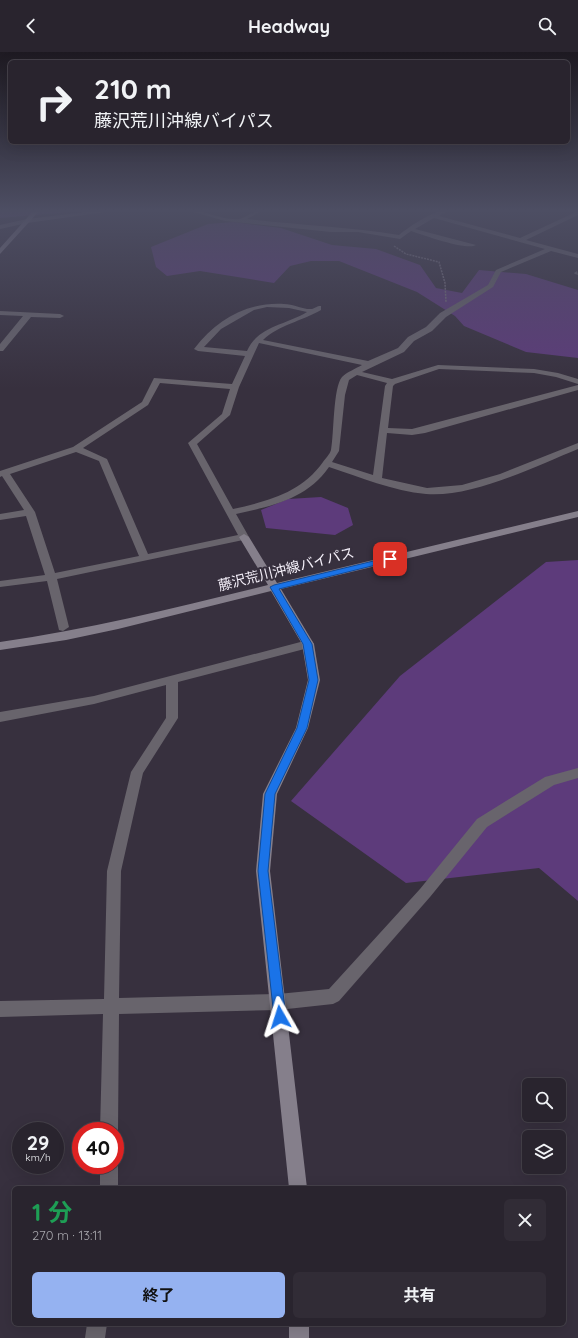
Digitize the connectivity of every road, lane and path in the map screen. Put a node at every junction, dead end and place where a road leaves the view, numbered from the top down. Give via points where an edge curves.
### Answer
1 (441, 269) edge
2 (503, 269) edge
3 (0, 312) edge
4 (29, 314) junction
5 (444, 315) junction
6 (60, 316) dead end
7 (0, 338) edge
8 (9, 338) junction
9 (258, 341) junction
10 (0, 349) edge
11 (250, 354) junction
12 (369, 364) junction
13 (354, 372) junction
14 (392, 382) junction
15 (578, 382) edge
16 (235, 387) junction
17 (578, 387) edge
18 (384, 430) junction
19 (578, 446) edge
20 (76, 449) junction
21 (327, 463) junction
22 (3, 474) edge
23 (377, 479) junction
24 (30, 512) junction
25 (230, 513) junction
26 (578, 514) edge
27 (0, 517) edge
28 (244, 537) junction
29 (145, 558) junction
30 (50, 577) junction
31 (0, 584) edge
32 (274, 587) junction
33 (63, 627) dead end
34 (308, 644) junction
35 (0, 646) edge
36 (172, 679) junction
37 (0, 717) edge
38 (578, 772) edge
39 (278, 1002) junction
40 (111, 1006) junction
41 (0, 1009) edge
42 (109, 1122) edge
43 (109, 1174) edge
44 (109, 1186) edge
45 (298, 1186) edge
46 (97, 1326) edge
47 (299, 1326) edge
48 (95, 1338) edge
49 (299, 1338) edge

1 - 5 path via 448,305
2 - 5 street via 498,271 491,286
3 - 4 street
4 - 6 street
4 - 8 street
5 - 12 street via 429,329 411,339 401,350
7 - 8 street
8 - 10 street
9 - 11 street
9 - 11 street via 279,326 304,317 316,309 282,305 252,308 218,327 198,349
9 - 12 street
11 - 16 street
12 - 13 street
13 - 14 street
13 - 21 street via 345,379 335,452
14 - 15 street via 438,367 534,371
14 - 18 street via 389,386
16 - 20 street via 157,380 145,403
16 - 25 street via 226,415 192,442
17 - 18 street via 425,430
18 - 23 street
19 - 23 street via 486,481 447,490 427,491
20 - 22 street
20 - 29 street via 103,459
21 - 23 street
21 - 25 street via 320,473 300,490 275,502
22 - 24 street
24 - 27 street
24 - 30 street
25 - 28 street
26 - 32 street, 藤沢荒川沖線バイパス
28 - 29 street
28 - 32 street
29 - 30 street
30 - 31 street
30 - 33 street
32 - 34 street
32 - 35 street, 藤沢荒川沖線バイパス via 73,635
34 - 36 street
34 - 39 street via 314,680 302,728 270,794 263,871
36 - 37 street via 94,700
36 - 40 street via 172,718 137,772 114,871
38 - 39 street via 550,781 482,823 425,893 333,996
39 - 40 street
39 - 45 street
40 - 41 street
40 - 42 street
43 - 44 street
46 - 48 street
47 - 49 street

